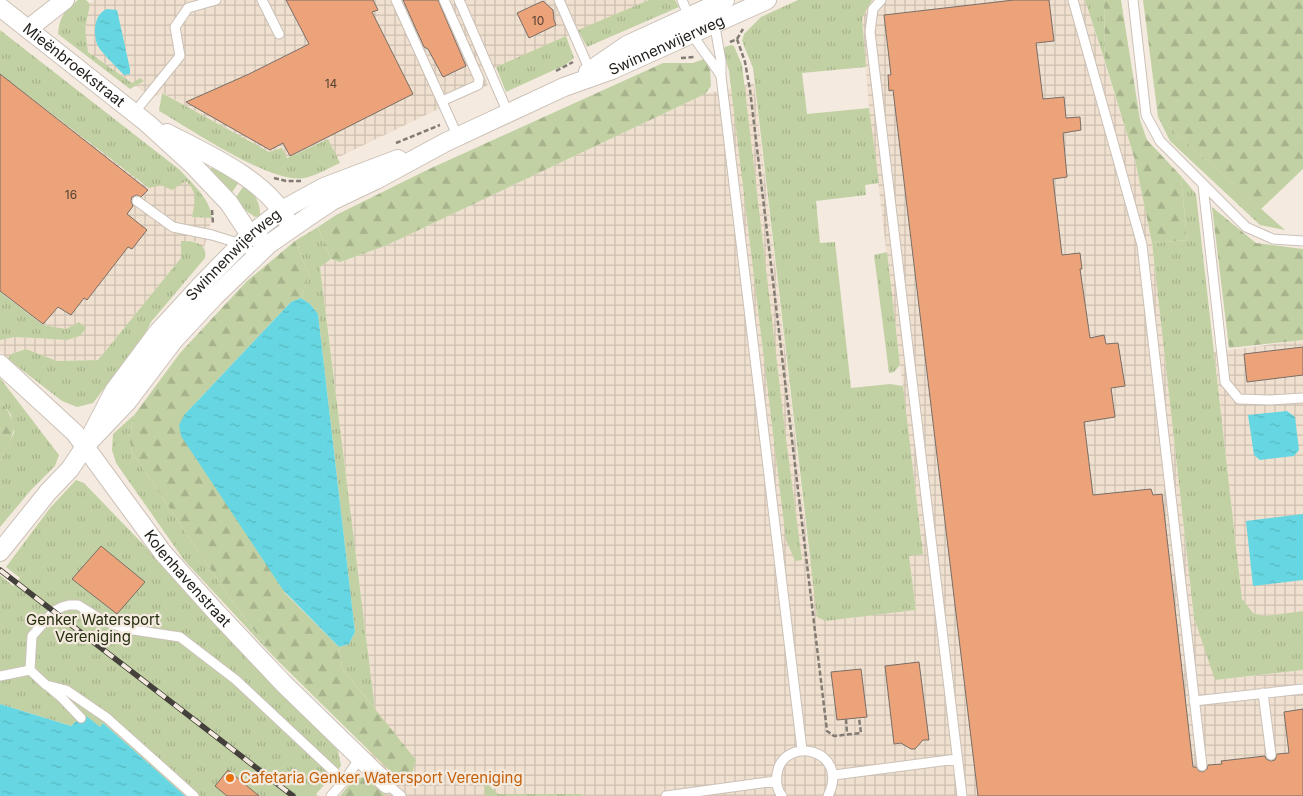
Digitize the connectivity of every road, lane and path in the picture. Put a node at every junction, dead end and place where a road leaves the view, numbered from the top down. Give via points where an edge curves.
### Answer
1 (66, 0) edge
2 (216, 0) edge
3 (262, 0) edge
4 (396, 0) edge
5 (444, 0) edge
6 (459, 0) edge
7 (559, 0) edge
8 (682, 0) edge
9 (725, 0) edge
10 (767, 0) edge
11 (881, 0) edge
12 (1073, 0) edge
13 (1133, 0) edge
14 (0, 7) edge
15 (712, 16) junction
16 (689, 23) junction
17 (28, 29) junction
18 (278, 34) dead end
19 (737, 39) dead end
20 (591, 74) junction
21 (722, 76) junction
22 (442, 101) junction
23 (508, 113) junction
24 (141, 118) junction
25 (452, 139) junction
26 (272, 177) dead end
27 (303, 180) dead end
28 (1203, 185) junction
29 (137, 201) dead end
30 (282, 210) junction
31 (291, 229) junction
32 (246, 239) junction
33 (1303, 240) edge
34 (263, 250) junction
35 (0, 364) edge
36 (1303, 398) edge
37 (86, 445) junction
38 (2, 550) edge
39 (30, 670) junction
40 (0, 676) edge
41 (46, 685) junction
42 (1303, 688) edge
43 (1262, 693) junction
44 (1194, 701) junction
45 (81, 718) dead end
46 (859, 718) dead end
47 (846, 719) dead end
48 (848, 733) junction
49 (802, 750) junction
50 (1271, 755) dead end
51 (360, 758) junction
52 (957, 759) junction
53 (1202, 766) dead end
54 (834, 775) junction
55 (344, 781) junction
56 (776, 781) junction
57 (387, 784) joint
58 (194, 796) edge
59 (331, 796) edge
60 (400, 796) edge
61 (666, 796) edge
62 (782, 796) edge
63 (828, 796) edge
64 (962, 796) edge

1 - 17 street
2 - 24 lane via 188,8 175,27 180,56
3 - 18 lane
4 - 22 lane
5 - 22 lane via 479,79 478,85
6 - 23 lane
7 - 20 lane
8 - 16 lane
9 - 15 street, Swinnenwijerweg
10 - 15 street, Swinnenwijerweg
11 - 52 lane via 873,10 870,32
12 - 44 lane via 1142,245
13 - 28 lane via 1146,115 1160,141
14 - 17 street, Mieënbroekstraat
15 - 16 street, Swinnenwijerweg
15 - 21 lane
16 - 20 street, Swinnenwijerweg via 627,45
16 - 21 lane via 698,44
17 - 24 street, Mieënbroekstraat
19 - 48 path via 750,90 827,731 834,736
20 - 23 street, Swinnenwijerweg
21 - 49 lane
22 - 25 lane
23 - 25 street, Swinnenwijerweg
24 - 30 street, Mieënbroekstraat via 246,177
24 - 32 street, Mieënbroekstraat via 229,203
25 - 30 street, Swinnenwijerweg via 324,187
25 - 31 street, Swinnenwijerweg via 332,201
26 - 27 path via 286,181
28 - 33 lane via 1246,227 1273,239
28 - 36 lane via 1225,382 1239,399
29 - 32 lane via 173,227
30 - 31 street, Mieënbroekstraat
30 - 32 street, Swinnenwijerweg
31 - 34 street, Swinnenwijerweg
32 - 34 street
32 - 37 street, Swinnenwijerweg via 158,332 114,391
34 - 37 street, Swinnenwijerweg via 174,340 127,402
35 - 37 street, Kolenhavenstraat
37 - 38 street, Swinnenwijerweg
37 - 51 street, Kolenhavenstraat via 163,552 284,684
39 - 40 lane
39 - 41 lane
39 - 55 lane via 32,636 54,612 69,605 78,605 102,620 127,629 180,637 236,680
41 - 45 lane
41 - 58 lane via 66,690 107,718
42 - 43 lane
43 - 44 lane
43 - 50 lane
44 - 53 lane
46 - 48 path via 861,732
47 - 48 path
49 - 54 lane via 823,756
49 - 56 lane via 783,761
51 - 55 lane
51 - 57 street, Kolenhavenstraat
52 - 54 lane
52 - 64 lane
54 - 63 lane
55 - 59 lane
56 - 61 lane
56 - 62 lane
57 - 60 lane

